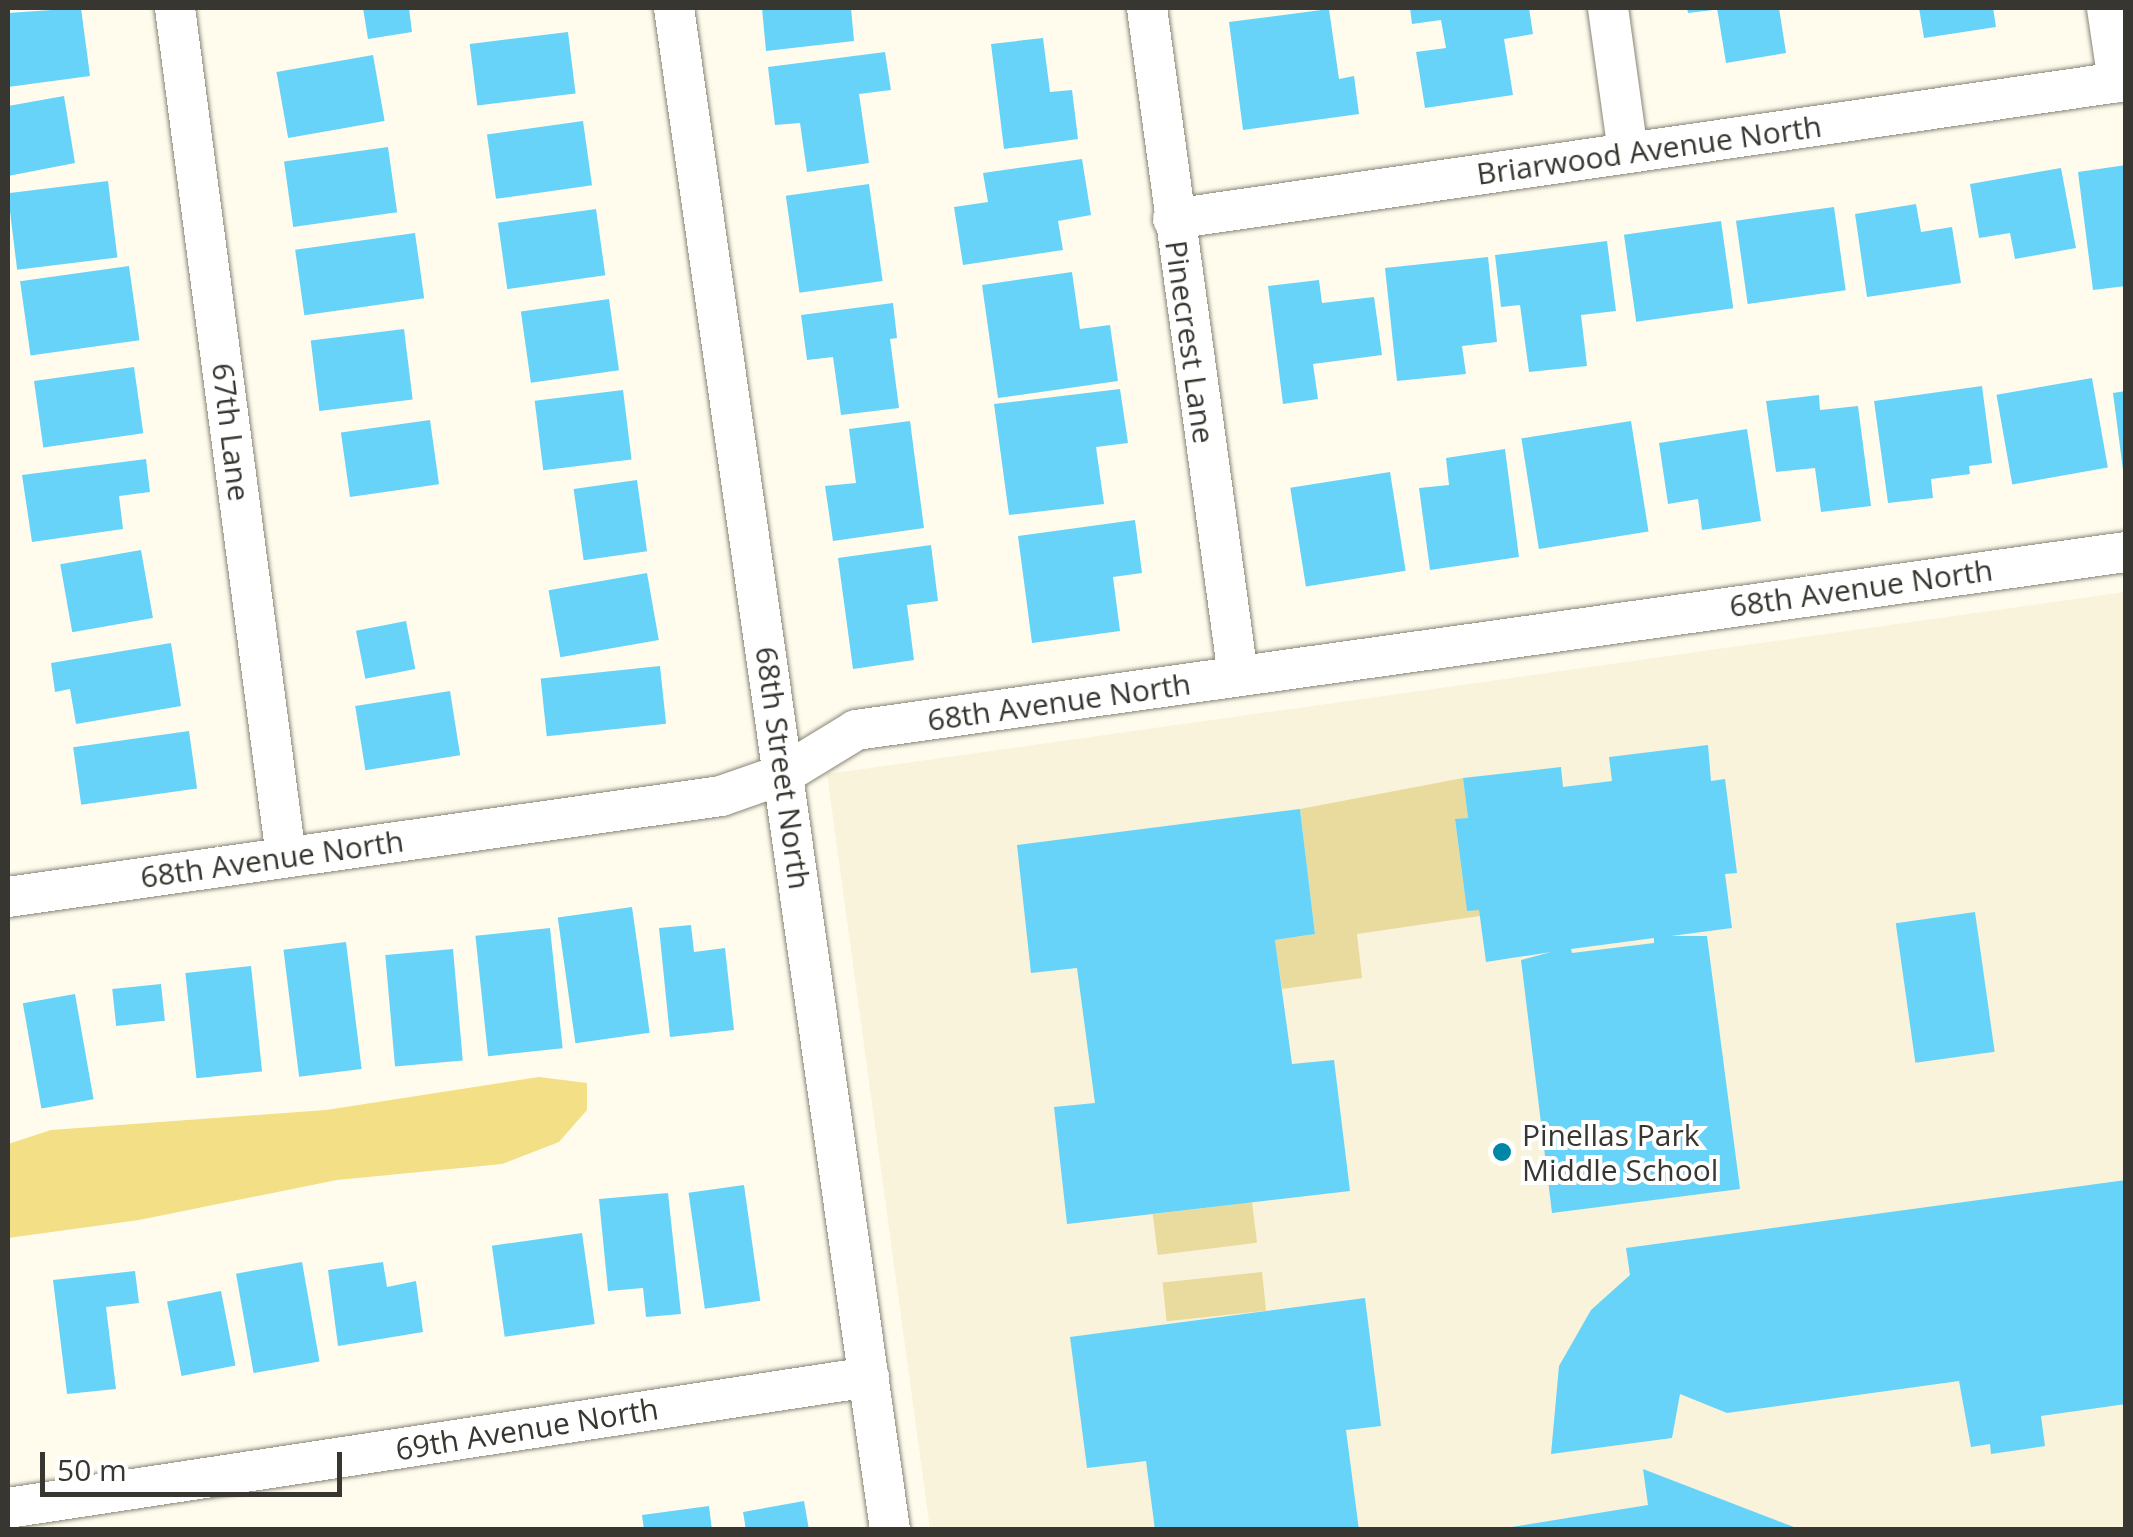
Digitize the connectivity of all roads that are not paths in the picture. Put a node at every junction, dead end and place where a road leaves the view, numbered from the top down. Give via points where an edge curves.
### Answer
1 (175, 8) edge
2 (674, 8) edge
3 (1147, 8) edge
4 (1608, 8) edge
5 (2107, 8) edge
6 (2122, 81) edge
7 (1628, 153) junction
8 (1173, 219) junction
9 (2126, 552) edge
10 (1238, 676) junction
11 (784, 774) junction
12 (286, 857) junction
13 (8, 897) edge
14 (869, 1377) junction
15 (8, 1508) edge
16 (890, 1530) edge

1 - 12 street, 67th Lane
2 - 11 street, 68th Street North
3 - 8 street, Pinecrest Lane
4 - 7 street
5 - 6 street
6 - 7 street, Briarwood Avenue North
7 - 8 street, Briarwood Avenue North
8 - 10 street, Pinecrest Lane
9 - 10 street, 68th Avenue North
10 - 11 street, 68th Avenue North via 856,730
11 - 12 street, 68th Avenue North via 721,796
11 - 14 street, 68th Street North
12 - 13 street, 68th Avenue North
14 - 15 street, 69th Avenue North
14 - 16 street, 68th Street North

